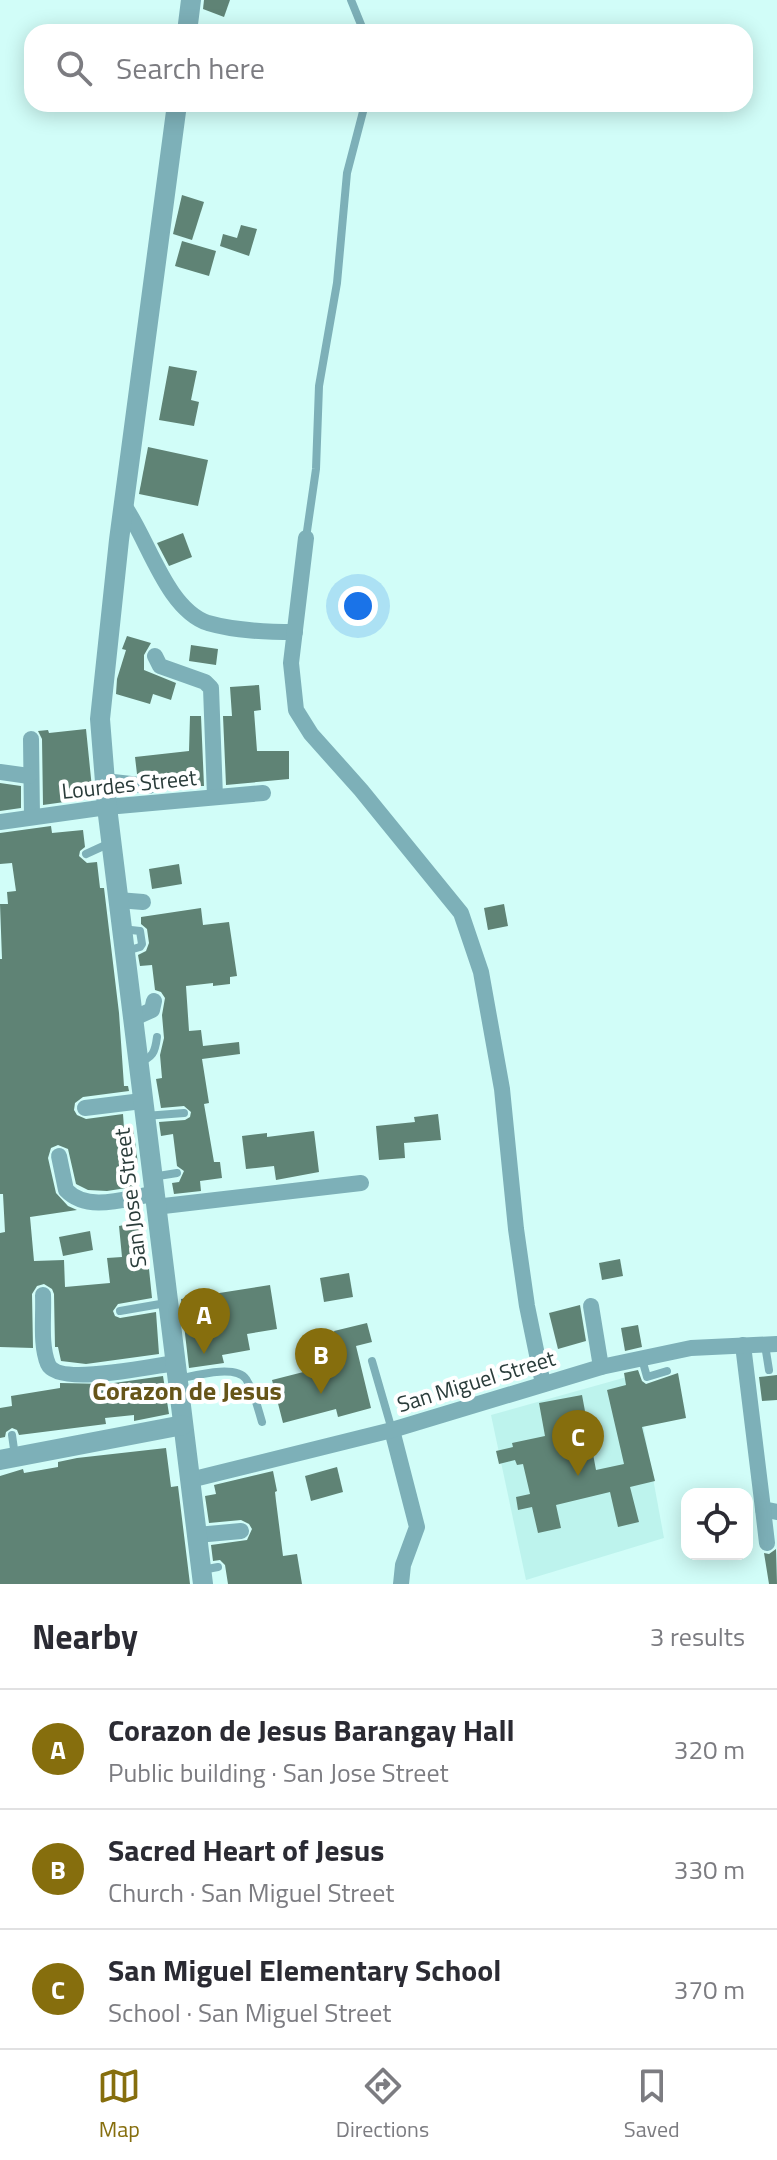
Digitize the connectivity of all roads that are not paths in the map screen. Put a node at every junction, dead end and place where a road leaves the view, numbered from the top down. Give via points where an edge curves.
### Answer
1 (191, 0) edge
2 (351, 0) edge
3 (188, 24) edge
4 (361, 24) edge
5 (176, 112) edge
6 (363, 112) edge
7 (123, 504) junction
8 (306, 538) joint
9 (295, 632) junction
10 (155, 656) dead end
11 (31, 739) dead end
12 (0, 772) edge
13 (29, 776) junction
14 (104, 781) junction
15 (149, 786) dead end
16 (263, 793) dead end
17 (215, 797) junction
18 (107, 807) junction
19 (32, 817) junction
20 (0, 822) edge
21 (111, 842) junction
22 (86, 854) dead end
23 (118, 900) junction
24 (143, 902) dead end
25 (154, 1001) dead end
26 (132, 1019) junction
27 (157, 1037) dead end
28 (137, 1063) junction
29 (85, 1108) dead end
30 (143, 1108) junction
31 (184, 1113) dead end
32 (59, 1156) dead end
33 (177, 1173) dead end
34 (361, 1183) dead end
35 (153, 1192) junction
36 (43, 1295) dead end
37 (167, 1303) junction
38 (591, 1306) dead end
39 (120, 1311) dead end
40 (771, 1344) edge
41 (743, 1345) junction
42 (642, 1359) junction
43 (372, 1361) dead end
44 (601, 1367) junction
45 (769, 1370) dead end
46 (176, 1371) junction
47 (667, 1371) dead end
48 (543, 1384) junction
49 (262, 1422) dead end
50 (183, 1425) junction
51 (392, 1430) junction
52 (12, 1435) dead end
53 (8, 1458) edge
54 (190, 1480) junction
55 (770, 1511) edge
56 (241, 1531) dead end
57 (197, 1535) junction
58 (767, 1543) dead end
59 (207, 1574) edge
60 (401, 1584) edge

1 - 3 street
2 - 4 lane
5 - 7 street, San Jose Street
6 - 8 lane via 347,173 337,283 319,386 316,469
7 - 9 street via 188,611 206,622 239,629
7 - 14 street, San Jose Street via 100,719
8 - 9 street
9 - 48 street via 291,663 296,710 461,913 481,972 502,1089 527,1306
10 - 17 street via 160,666 211,688
11 - 13 street
12 - 13 street
13 - 19 street
14 - 15 street
14 - 18 street, San Jose Street
16 - 17 street, Lourdes Street
17 - 18 street, Lourdes Street
18 - 19 street, Lourdes Street
18 - 21 street, San Jose Street
19 - 20 street, Lourdes Street
21 - 22 lane
21 - 23 street, San Jose Street
23 - 24 street
23 - 26 street, San Jose Street
25 - 26 street via 152,1010
26 - 28 street, San Jose Street
27 - 28 lane via 151,1058
28 - 30 street, San Jose Street
29 - 30 street
30 - 31 lane
30 - 35 street, San Jose Street
32 - 35 street via 66,1190 80,1201
33 - 35 lane
34 - 35 street
35 - 37 street, San Jose Street
36 - 46 street via 46,1355 57,1373
37 - 39 lane
37 - 46 street, San Jose Street
38 - 44 street
40 - 41 street, San Miguel Street
40 - 45 lane
41 - 42 street, San Miguel Street via 691,1348
41 - 55 street
42 - 44 street, San Miguel Street
42 - 47 lane via 647,1377
43 - 51 lane
44 - 48 street, San Miguel Street
46 - 49 lane via 237,1372 246,1378
46 - 50 street, San Jose Street
48 - 51 street, San Miguel Street
50 - 53 street
50 - 54 street, San Jose Street
51 - 54 street, San Miguel Street
51 - 60 street via 417,1527
52 - 53 lane
54 - 57 street, San Jose Street
55 - 58 street
56 - 57 street
57 - 59 street, San Jose Street

